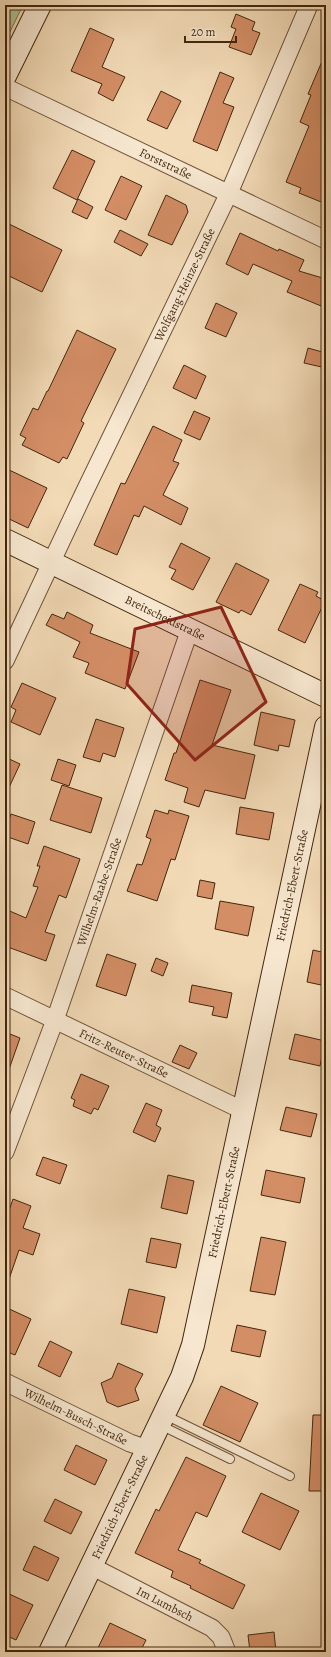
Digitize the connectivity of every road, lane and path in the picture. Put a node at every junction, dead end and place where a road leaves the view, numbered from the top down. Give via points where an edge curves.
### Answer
1 (40, 5) edge
2 (309, 5) edge
3 (5, 76) edge
4 (5, 87) edge
5 (229, 193) junction
6 (326, 240) edge
7 (5, 540) edge
8 (52, 562) junction
9 (190, 629) junction
10 (5, 661) edge
11 (326, 696) edge
12 (326, 728) edge
13 (5, 996) edge
14 (55, 1020) junction
15 (244, 1111) junction
16 (5, 1152) edge
17 (5, 1382) edge
18 (162, 1420) junction
19 (148, 1449) junction
20 (230, 1458) dead end
21 (290, 1476) dead end
22 (92, 1566) junction
23 (50, 1652) edge
24 (227, 1652) edge

1 - 3 street
2 - 5 street, Wolfgang-Heinze-Straße
4 - 5 street, Forststraße
5 - 6 street, Forststraße
5 - 8 street, Wolfgang-Heinze-Straße
7 - 8 street, Breitscheidstraße
8 - 9 street, Breitscheidstraße
8 - 10 street, Wolfgang-Heinze-Straße
9 - 11 street, Breitscheidstraße
9 - 14 street, Wilhelm-Raabe-Straße
12 - 15 street, Friedrich-Ebert-Straße
13 - 14 street, Fritz-Reuter-Straße
14 - 15 street, Fritz-Reuter-Straße
14 - 16 street, Wilhelm-Raabe-Straße
15 - 18 street, Friedrich-Ebert-Straße via 193,1345 185,1370
17 - 19 street, Wilhelm-Busch-Straße via 130,1443
18 - 19 street, Friedrich-Ebert-Straße
18 - 20 lane
18 - 21 lane
19 - 22 street, Friedrich-Ebert-Straße
22 - 23 street, Friedrich-Ebert-Straße
22 - 24 street, Im Lumbsch via 212,1628 221,1637

